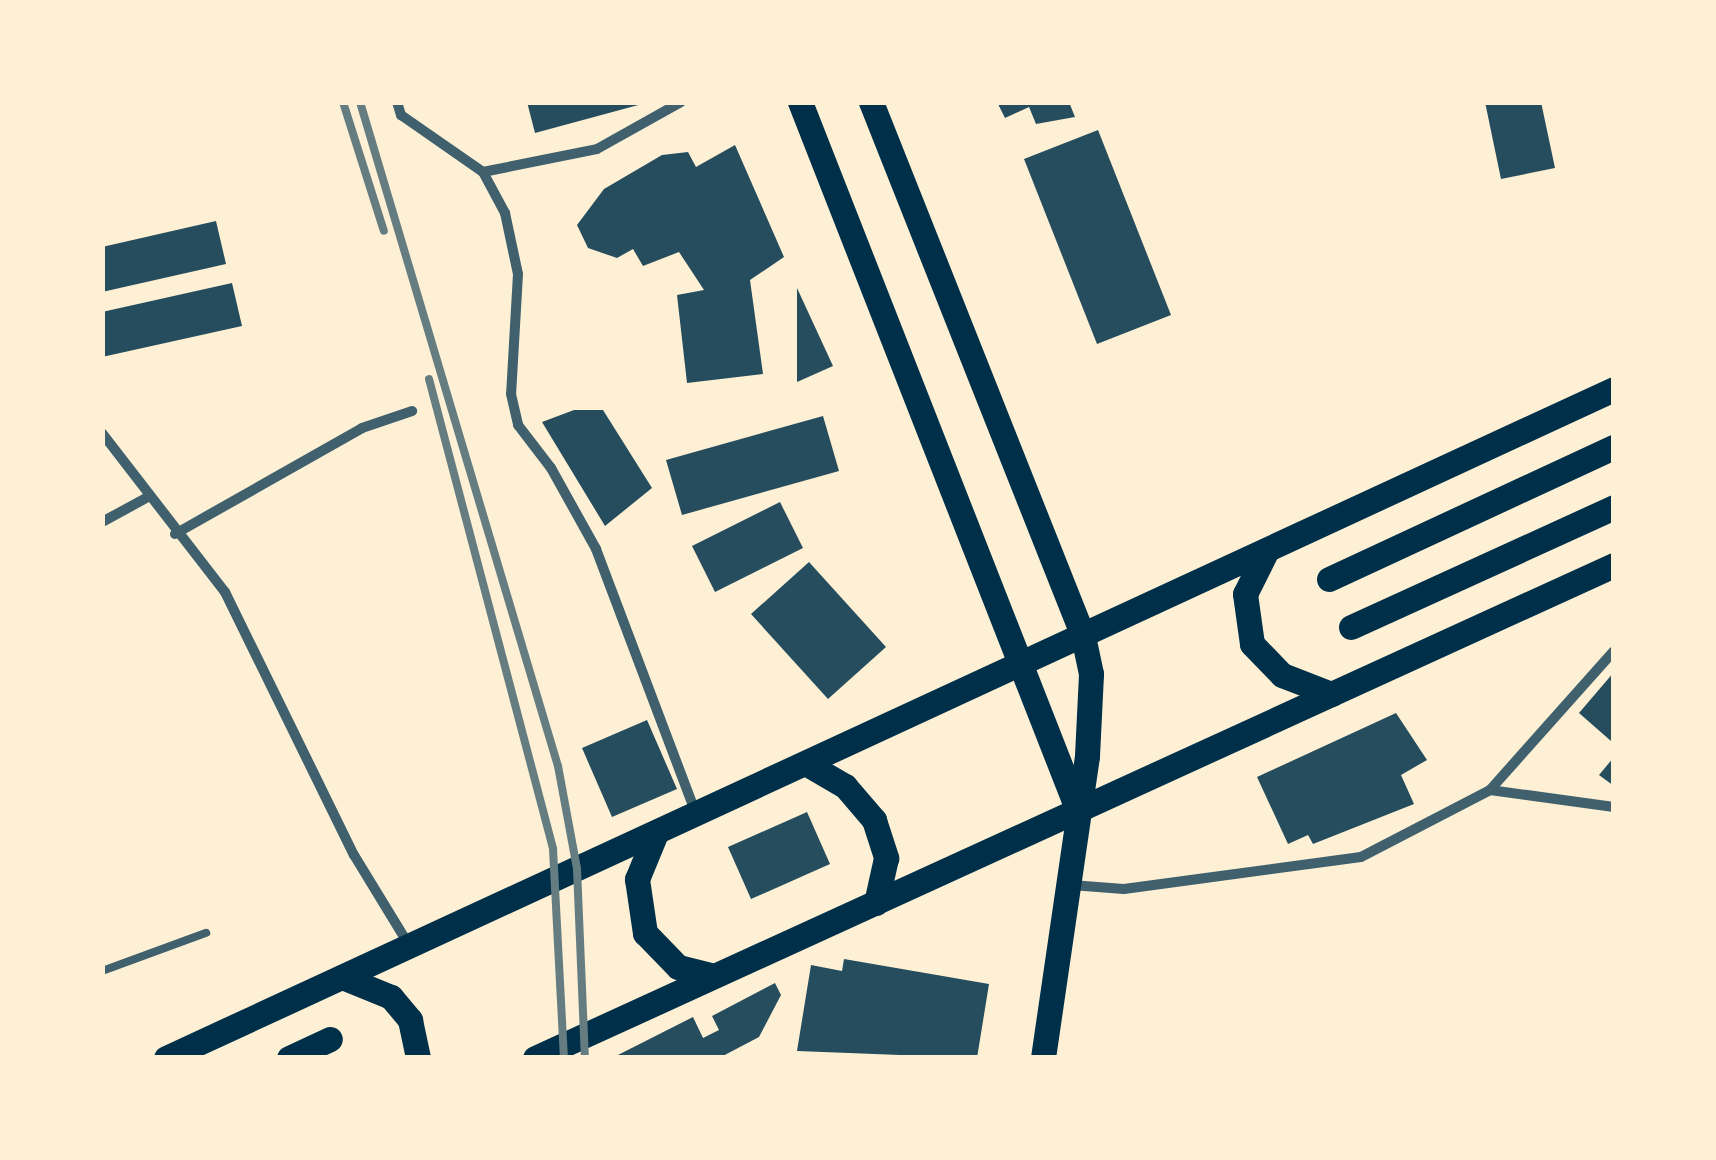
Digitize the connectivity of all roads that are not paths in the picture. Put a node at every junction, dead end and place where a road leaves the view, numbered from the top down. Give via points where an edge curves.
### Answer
1 (397, 102) edge
2 (682, 102) edge
3 (800, 102) edge
4 (871, 102) edge
5 (483, 172) junction
6 (1614, 390) edge
7 (412, 410) dead end
8 (102, 433) edge
9 (1614, 447) edge
10 (148, 496) junction
11 (1614, 507) edge
12 (102, 522) edge
13 (176, 534) junction
14 (1268, 550) junction
15 (1614, 564) edge
16 (1329, 579) dead end
17 (1351, 627) dead end
18 (1083, 636) junction
19 (1614, 651) edge
20 (1023, 664) junction
21 (1331, 694) junction
22 (807, 764) junction
23 (1490, 790) junction
24 (1614, 807) edge
25 (1078, 811) junction
26 (696, 814) junction
27 (656, 833) junction
28 (1070, 885) junction
29 (876, 902) junction
30 (206, 933) dead end
31 (410, 946) junction
32 (102, 971) edge
33 (714, 976) junction
34 (342, 978) junction
35 (330, 1038) dead end
36 (166, 1058) edge
37 (289, 1058) edge
38 (418, 1058) edge
39 (535, 1058) edge
40 (1042, 1058) edge

1 - 5 street via 401,115
2 - 5 street via 597,149
3 - 20 main road
4 - 18 main road
5 - 26 street via 505,213 518,274 511,394 518,425 551,468 596,549
6 - 14 main road
7 - 13 street via 362,428
8 - 10 street
9 - 16 main road
10 - 12 street
10 - 13 street
11 - 17 main road
13 - 31 street via 226,592 354,854
14 - 18 main road
14 - 21 main road via 1245,594 1252,644 1291,680
15 - 21 main road
18 - 20 main road
18 - 25 main road via 1091,717
19 - 23 street
20 - 22 main road
20 - 25 main road
21 - 25 main road
22 - 26 main road
22 - 29 main road via 846,786 874,820 886,858
23 - 24 street
23 - 28 street via 1361,857 1124,889
25 - 28 main road
25 - 29 main road
26 - 27 main road
27 - 31 main road
27 - 33 main road via 638,879 645,933 678,967
28 - 40 main road
29 - 33 main road
30 - 32 lane
31 - 34 main road
33 - 39 main road
34 - 36 main road
34 - 38 main road via 390,997 410,1020
35 - 37 main road

